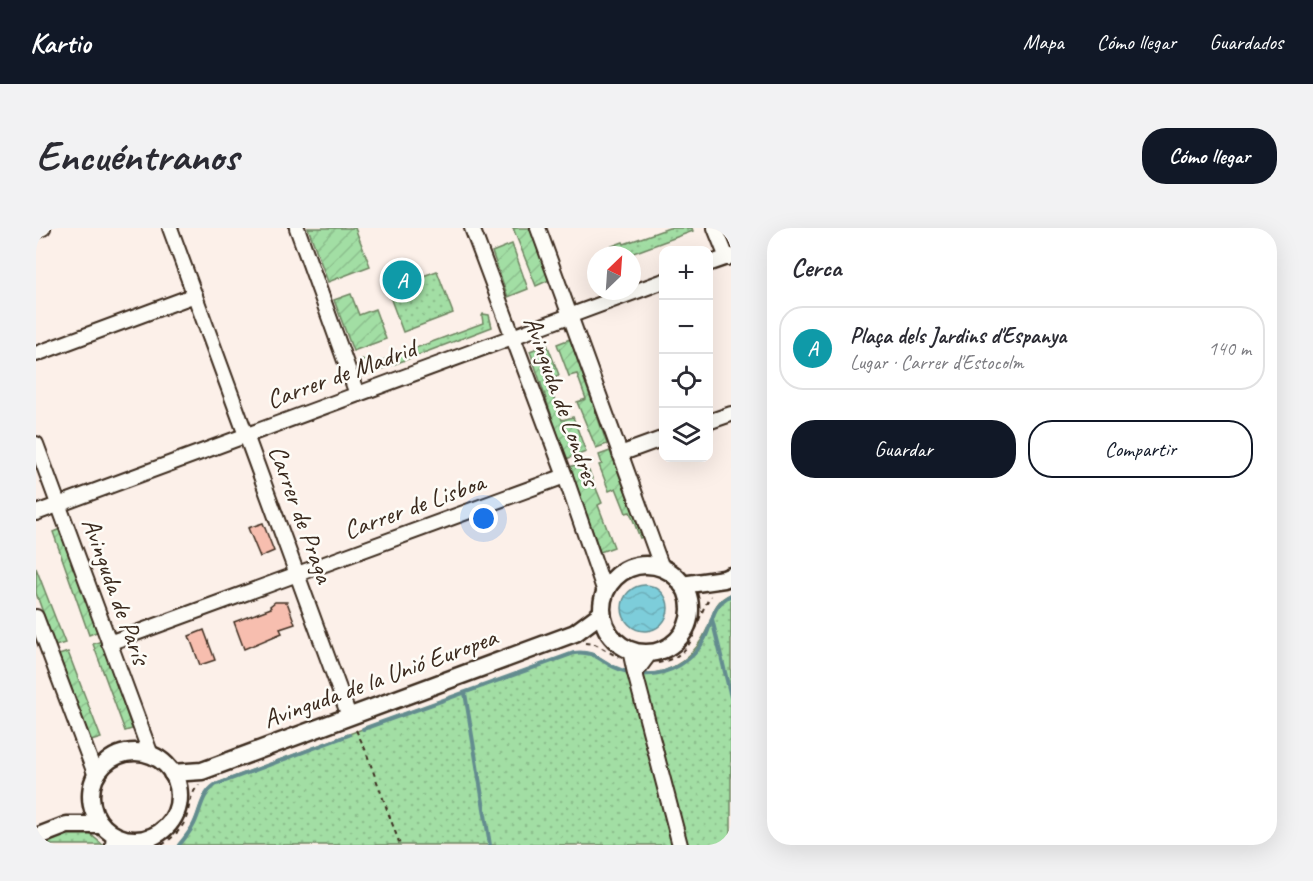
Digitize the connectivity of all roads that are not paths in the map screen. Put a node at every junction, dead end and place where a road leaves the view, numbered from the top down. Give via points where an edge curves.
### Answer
1 (43, 228) edge
2 (170, 228) edge
3 (297, 228) edge
4 (472, 228) edge
5 (538, 228) edge
6 (716, 228) edge
7 (36, 231) edge
8 (729, 257) edge
9 (713, 262) edge
10 (659, 283) edge
11 (195, 296) junction
12 (570, 316) junction
13 (513, 337) junction
14 (36, 354) edge
15 (357, 394) junction
16 (731, 414) edge
17 (713, 420) edge
18 (246, 435) junction
19 (659, 439) edge
20 (36, 444) edge
21 (620, 454) junction
22 (565, 476) junction
23 (58, 505) junction
24 (36, 513) edge
25 (662, 568) junction
26 (298, 574) junction
27 (728, 578) edge
28 (682, 585) junction
29 (605, 592) junction
30 (690, 610) junction
31 (602, 613) junction
32 (36, 617) edge
33 (580, 638) junction
34 (613, 638) junction
35 (109, 643) junction
36 (638, 661) junction
37 (349, 716) junction
38 (151, 755) junction
39 (172, 773) junction
40 (96, 776) junction
41 (201, 777) junction
42 (179, 797) junction
43 (91, 803) junction
44 (67, 825) junction
45 (109, 835) edge
46 (36, 837) edge
47 (134, 842) edge
48 (681, 845) edge

1 - 7 street
2 - 11 street, Carrer de Praga
3 - 15 street
4 - 13 street, Avinguda de Londres
5 - 12 street, Avinguda de Londres
6 - 8 street
8 - 9 street
10 - 12 street, Carrer de Madrid
11 - 14 street
11 - 18 street, Carrer de Praga
12 - 13 street, Carrer de Madrid
12 - 21 street, Avinguda de Londres
13 - 15 street, Carrer de Madrid
13 - 22 street, Avinguda de Londres
15 - 18 street, Carrer de Madrid
16 - 17 street
18 - 23 street, Carrer de Madrid
18 - 26 street, Carrer de Praga
19 - 21 street
20 - 23 street, Avinguda de París
21 - 25 street, Avinguda de Londres
22 - 26 street, Carrer de Lisboa
22 - 29 street, Avinguda de Londres
23 - 24 street, Carrer de Madrid
23 - 35 street, Avinguda de París
25 - 28 street
25 - 29 street via 629,569 619,574
26 - 35 street, Carrer de Lisboa
26 - 37 street, Carrer de Praga
27 - 28 street
27 - 30 street via 706,592
28 - 30 street
29 - 31 street
30 - 36 street via 688,622 674,643
31 - 33 street, Avinguda de la Unió Europea
31 - 34 street
32 - 40 street
33 - 34 street, Avinguda de la Unió Europea
33 - 37 street, Avinguda de la Unió Europea
34 - 36 street
35 - 38 street, Avinguda de París
36 - 48 street
37 - 41 street, Avinguda de la Unió Europea
38 - 39 street
38 - 40 street via 120,755 103,765
39 - 41 street, Avinguda de la Unió Europea
39 - 42 street
40 - 43 street
41 - 42 street, Avinguda de la Unió Europea
42 - 47 street via 171,822 150,838
43 - 44 street
43 - 45 street
44 - 45 street
44 - 46 street
45 - 47 street

